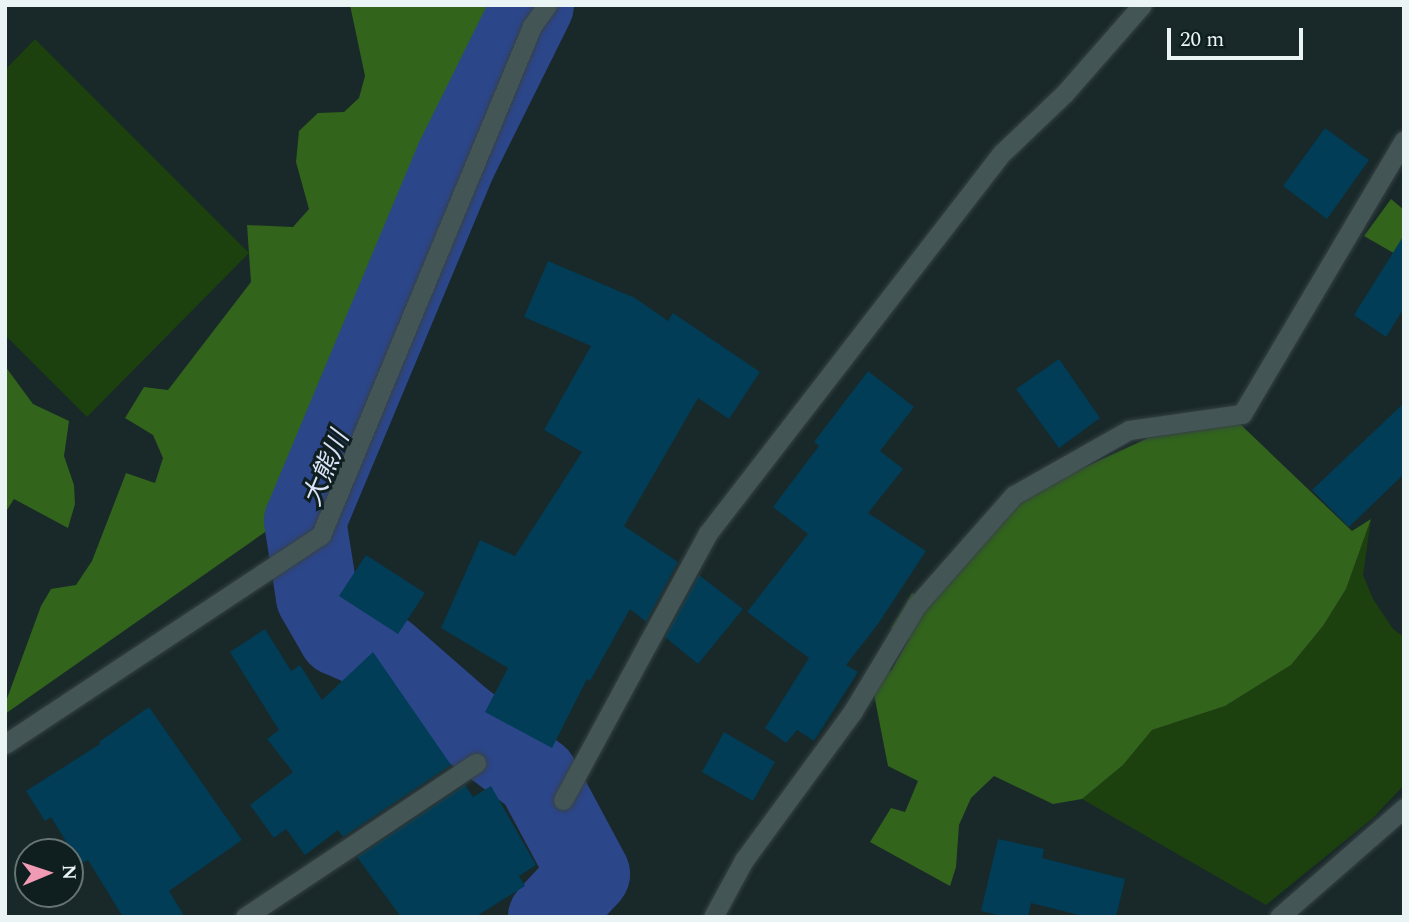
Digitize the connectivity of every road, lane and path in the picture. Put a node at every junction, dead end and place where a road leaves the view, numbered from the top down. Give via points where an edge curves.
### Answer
1 (547, 5) edge
2 (1142, 5) edge
3 (1404, 140) edge
4 (5, 744) edge
5 (476, 763) dead end
6 (563, 800) dead end
7 (1404, 808) edge
8 (245, 917) edge
9 (713, 917) edge
10 (1279, 917) edge

1 - 4 street via 532,26 321,534
2 - 6 street via 1064,94 993,164 708,533
3 - 9 street via 1242,415 1129,430 1014,495 916,606 853,711 744,860
5 - 8 street
7 - 10 street

